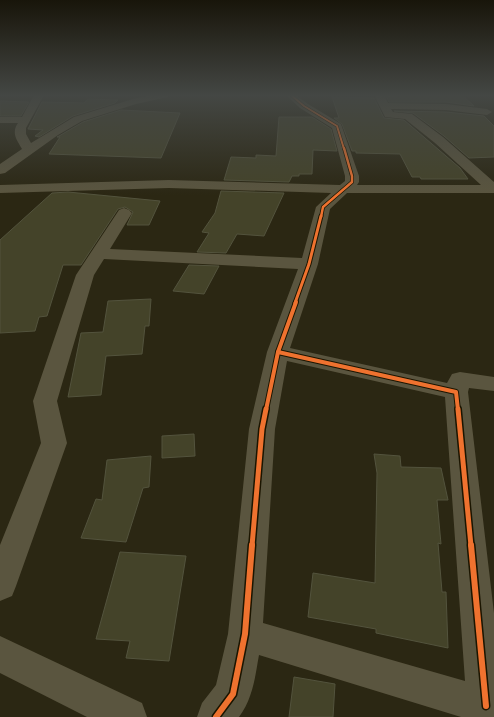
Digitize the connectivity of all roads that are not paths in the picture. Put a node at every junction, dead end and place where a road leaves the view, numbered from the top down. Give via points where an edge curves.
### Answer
1 (20, 128) edge
2 (62, 128) edge
3 (338, 128) edge
4 (424, 128) edge
5 (29, 151) junction
6 (0, 170) edge
7 (0, 189) edge
8 (343, 189) junction
9 (494, 189) edge
10 (124, 213) dead end
11 (98, 253) junction
12 (309, 264) junction
13 (278, 352) junction
14 (494, 384) edge
15 (456, 392) junction
16 (0, 586) edge
17 (245, 634) junction
18 (0, 654) edge
19 (490, 707) edge
20 (128, 717) edge
21 (216, 717) edge

1 - 5 street via 20,134
2 - 5 street
3 - 8 street via 352,176 352,182
4 - 9 street
5 - 6 street
7 - 8 street via 169,184
8 - 9 street
8 - 12 street via 322,207
10 - 11 street
11 - 12 street
11 - 16 street via 85,275 45,401 54,443
12 - 13 street
13 - 15 street
13 - 17 street via 262,429
14 - 15 street via 460,379
15 - 19 street
17 - 19 street
17 - 21 street via 233,694
18 - 20 street

